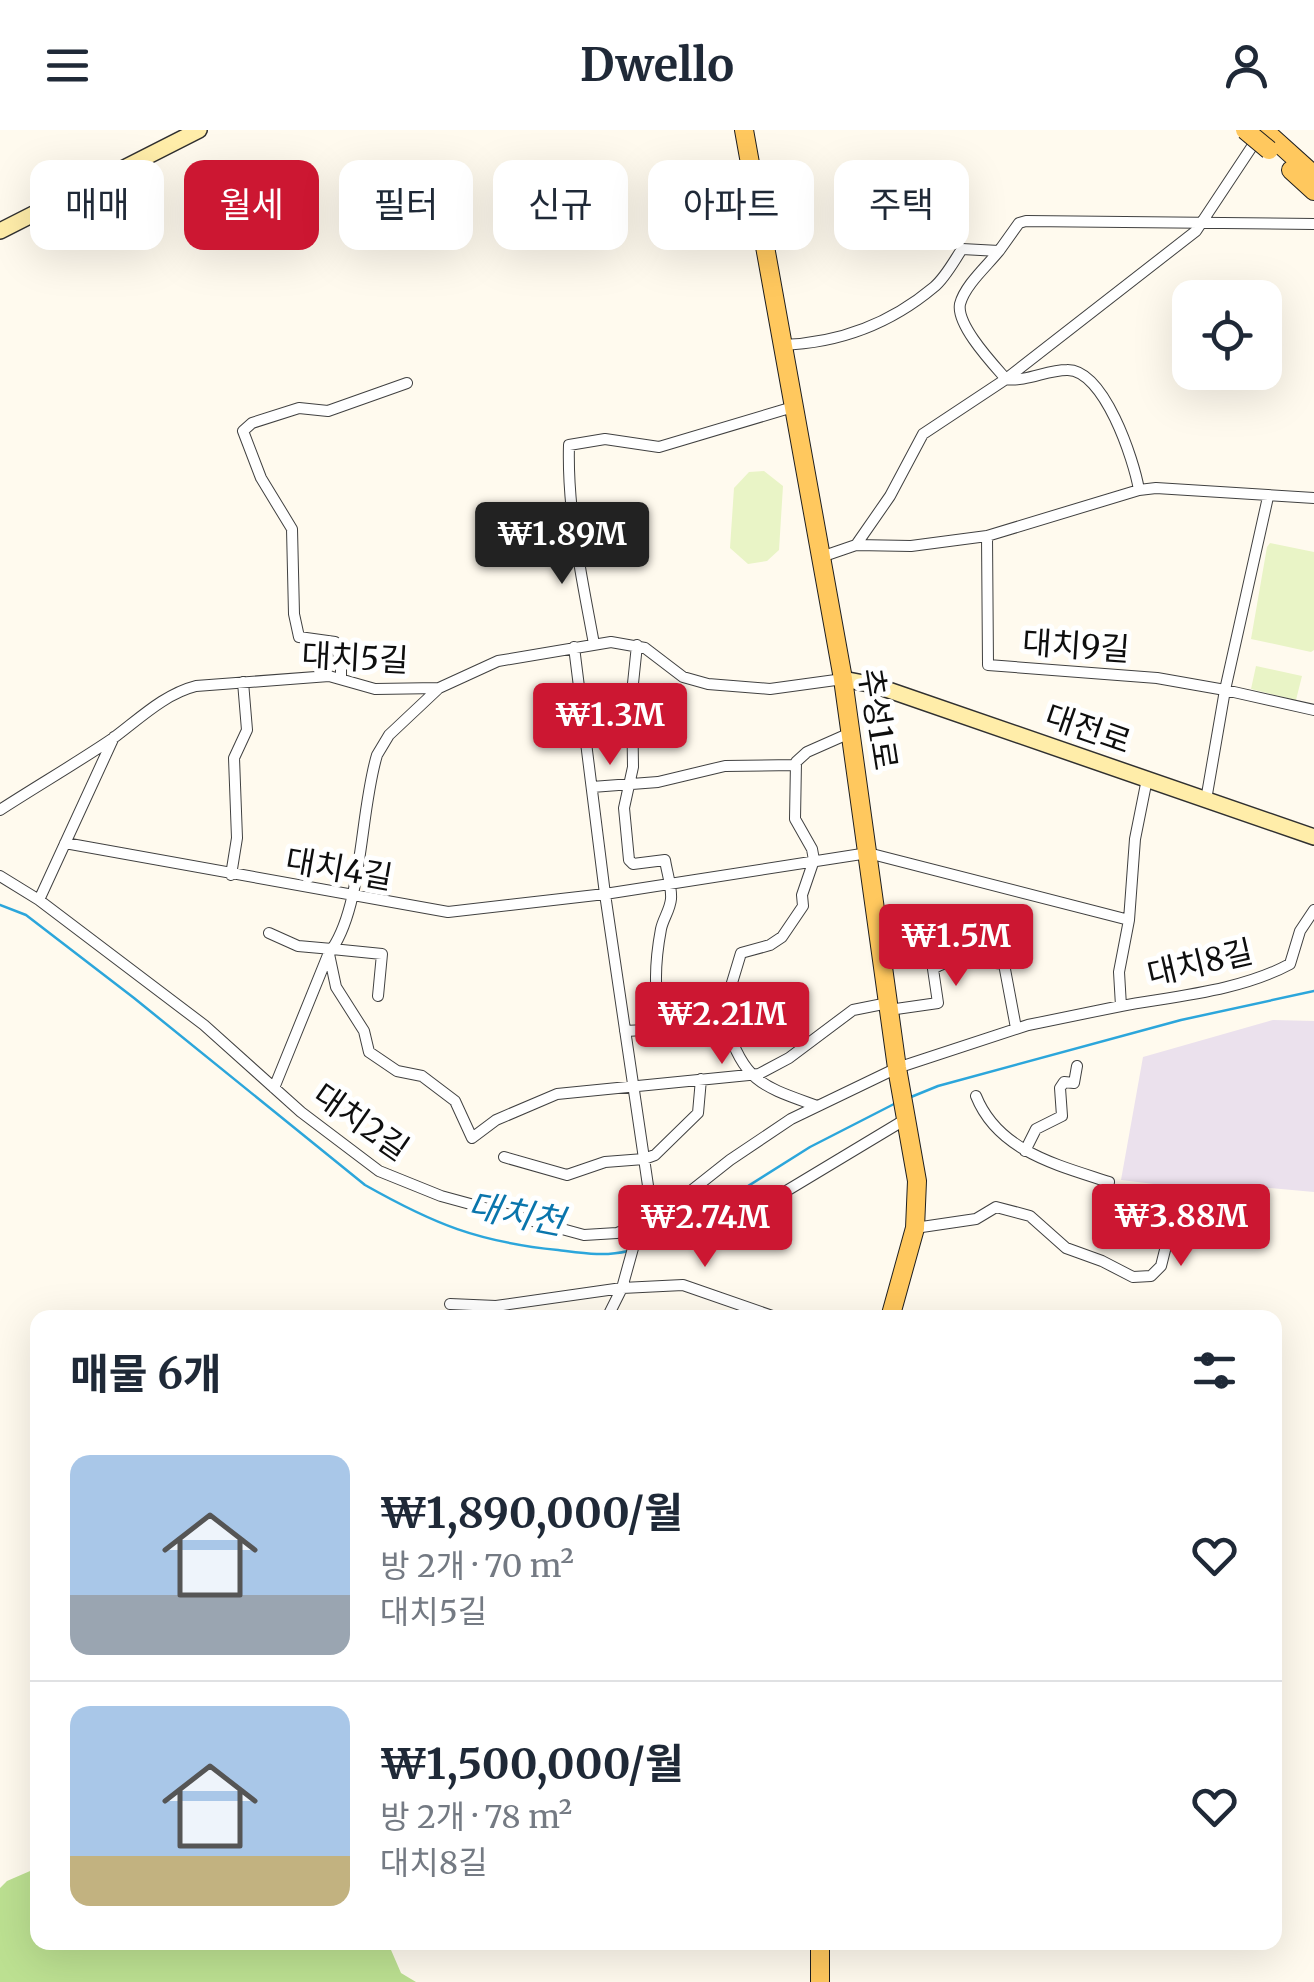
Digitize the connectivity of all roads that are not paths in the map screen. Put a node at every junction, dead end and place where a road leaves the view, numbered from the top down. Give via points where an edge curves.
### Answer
1 (199, 130) edge
2 (744, 130) edge
3 (1244, 130) edge
4 (1268, 138) edge
5 (1314, 175) edge
6 (1314, 191) edge
7 (1202, 222) junction
8 (1314, 224) edge
9 (0, 231) edge
10 (999, 251) junction
11 (782, 345) junction
12 (1006, 380) junction
13 (407, 383) dead end
14 (793, 407) junction
15 (1140, 490) junction
16 (1268, 497) junction
17 (1314, 498) edge
18 (987, 536) junction
19 (856, 545) junction
20 (821, 558) junction
21 (594, 644) junction
22 (637, 645) junction
23 (574, 647) junction
24 (341, 678) junction
25 (842, 679) junction
26 (243, 682) junction
27 (438, 688) junction
28 (1225, 690) junction
29 (1314, 710) edge
30 (850, 734) junction
31 (114, 738) junction
32 (796, 765) junction
33 (1147, 779) junction
34 (627, 785) junction
35 (592, 787) junction
36 (1206, 800) junction
37 (0, 810) edge
38 (1314, 837) edge
39 (66, 844) junction
40 (868, 853) junction
41 (814, 860) junction
42 (231, 875) junction
43 (0, 876) edge
44 (670, 884) junction
45 (605, 894) junction
46 (351, 896) junction
47 (39, 900) junction
48 (1314, 910) edge
49 (1129, 920) junction
50 (269, 933) dead end
51 (330, 951) junction
52 (378, 996) dead end
53 (888, 1006) junction
54 (1121, 1006) junction
55 (727, 1026) junction
56 (1016, 1028) junction
57 (663, 1031) junction
58 (625, 1032) junction
59 (1077, 1066) dead end
60 (897, 1068) junction
61 (749, 1075) junction
62 (700, 1080) junction
63 (632, 1087) junction
64 (274, 1088) junction
65 (976, 1096) dead end
66 (817, 1106) junction
67 (906, 1120) junction
68 (1025, 1151) junction
69 (504, 1157) dead end
70 (644, 1159) junction
71 (778, 1196) dead end
72 (656, 1214) junction
73 (914, 1228) junction
74 (639, 1229) junction
75 (622, 1288) junction
76 (450, 1304) dead end
77 (611, 1310) edge
78 (755, 1310) edge
79 (892, 1310) edge
80 (820, 1950) edge
81 (820, 1982) edge

1 - 9 street
2 - 11 main road, 추성1로
3 - 4 main road, bridge
4 - 5 main road
4 - 6 main road
4 - 7 street
7 - 8 street
7 - 10 street via 1026,221
7 - 12 street
10 - 11 street via 962,249 936,286 847,337
10 - 12 street via 960,309 970,334
11 - 14 main road, 추성1로
12 - 15 street via 1065,370 1086,377 1130,449
12 - 19 street via 923,434
13 - 24 street via 328,411 299,408 252,422 244,431 260,478 292,529 299,637 335,642
14 - 20 main road, 추성1로
14 - 21 street via 658,447 605,439 569,445 579,569
15 - 16 street
15 - 18 street
16 - 17 street
16 - 28 street
18 - 19 street
18 - 28 street, 대치9길 via 988,664
19 - 20 street
20 - 25 main road, 추성1로
21 - 22 street, 대치5길
21 - 23 street, 대치5길
22 - 25 street via 682,677 708,684 770,689
22 - 34 street
23 - 27 street, 대치5길 via 497,661
23 - 35 street
24 - 26 street, 대치5길
24 - 27 street, 대치5길 via 375,689
25 - 30 main road, 추성1로
25 - 33 street, 대전로
26 - 31 street, 대치5길 via 184,689
26 - 42 street via 246,730 234,758 237,838
27 - 46 street via 377,755
28 - 29 street
28 - 36 street
30 - 32 street via 803,754
30 - 40 main road, 추성1로
31 - 37 street, 대치5길
31 - 39 street
32 - 34 street via 724,766
32 - 41 street via 795,819
33 - 36 street, 대전로
33 - 49 street, 대치8길
34 - 35 street
34 - 44 street via 629,860 664,860
35 - 45 street
36 - 38 street, 대전로
39 - 42 street, 대치4길
39 - 47 street
40 - 41 street, 대치4길
40 - 49 street, 대치8길
40 - 53 main road, 추성1로
41 - 44 street, 대치4길
41 - 55 street via 792,925 770,944 741,953
42 - 46 street, 대치4길
43 - 47 street, 대치2길
44 - 45 street, 대치4길
44 - 57 street via 654,998
45 - 46 street, 대치4길 via 448,912
45 - 58 street
46 - 51 street
47 - 64 street, 대치2길 via 204,1025
48 - 54 street, 대치8길 via 1290,964 1278,970
49 - 54 street, 대치8길 via 1119,972
50 - 51 street
51 - 52 street via 382,954
51 - 63 street via 336,986 369,1052 397,1071 422,1076 455,1101 472,1138 557,1094
51 - 64 street
53 - 56 street via 938,1003 933,969 976,959 1004,964
53 - 60 main road, 추성1로
53 - 61 street via 854,1010 789,1058
54 - 56 street, 대치8길
55 - 57 street
55 - 61 street
56 - 60 street, 대치8길
57 - 58 street
58 - 63 street
59 - 68 street via 1074,1083 1060,1088 1062,1116 1036,1129
60 - 66 street, 대치2길
60 - 67 main road, 추성1로
61 - 62 street
61 - 66 street
62 - 63 street
62 - 70 street via 698,1113
63 - 70 street
64 - 74 street, 대치2길 via 379,1171 440,1196 584,1235
65 - 68 street via 982,1111
66 - 72 street, 대치2길
67 - 71 street
67 - 73 main road, 추성1로 via 917,1181
68 - 73 street via 1109,1182 1104,1212 1170,1234 1161,1266 1151,1276 1133,1278 1066,1248 1030,1216 996,1206 976,1220
69 - 70 street via 567,1175
70 - 72 street
72 - 74 street, 대치2길
73 - 79 main road, 추성1로
74 - 75 street
75 - 76 street via 496,1306
75 - 77 street
75 - 78 street via 683,1285
80 - 81 main road

